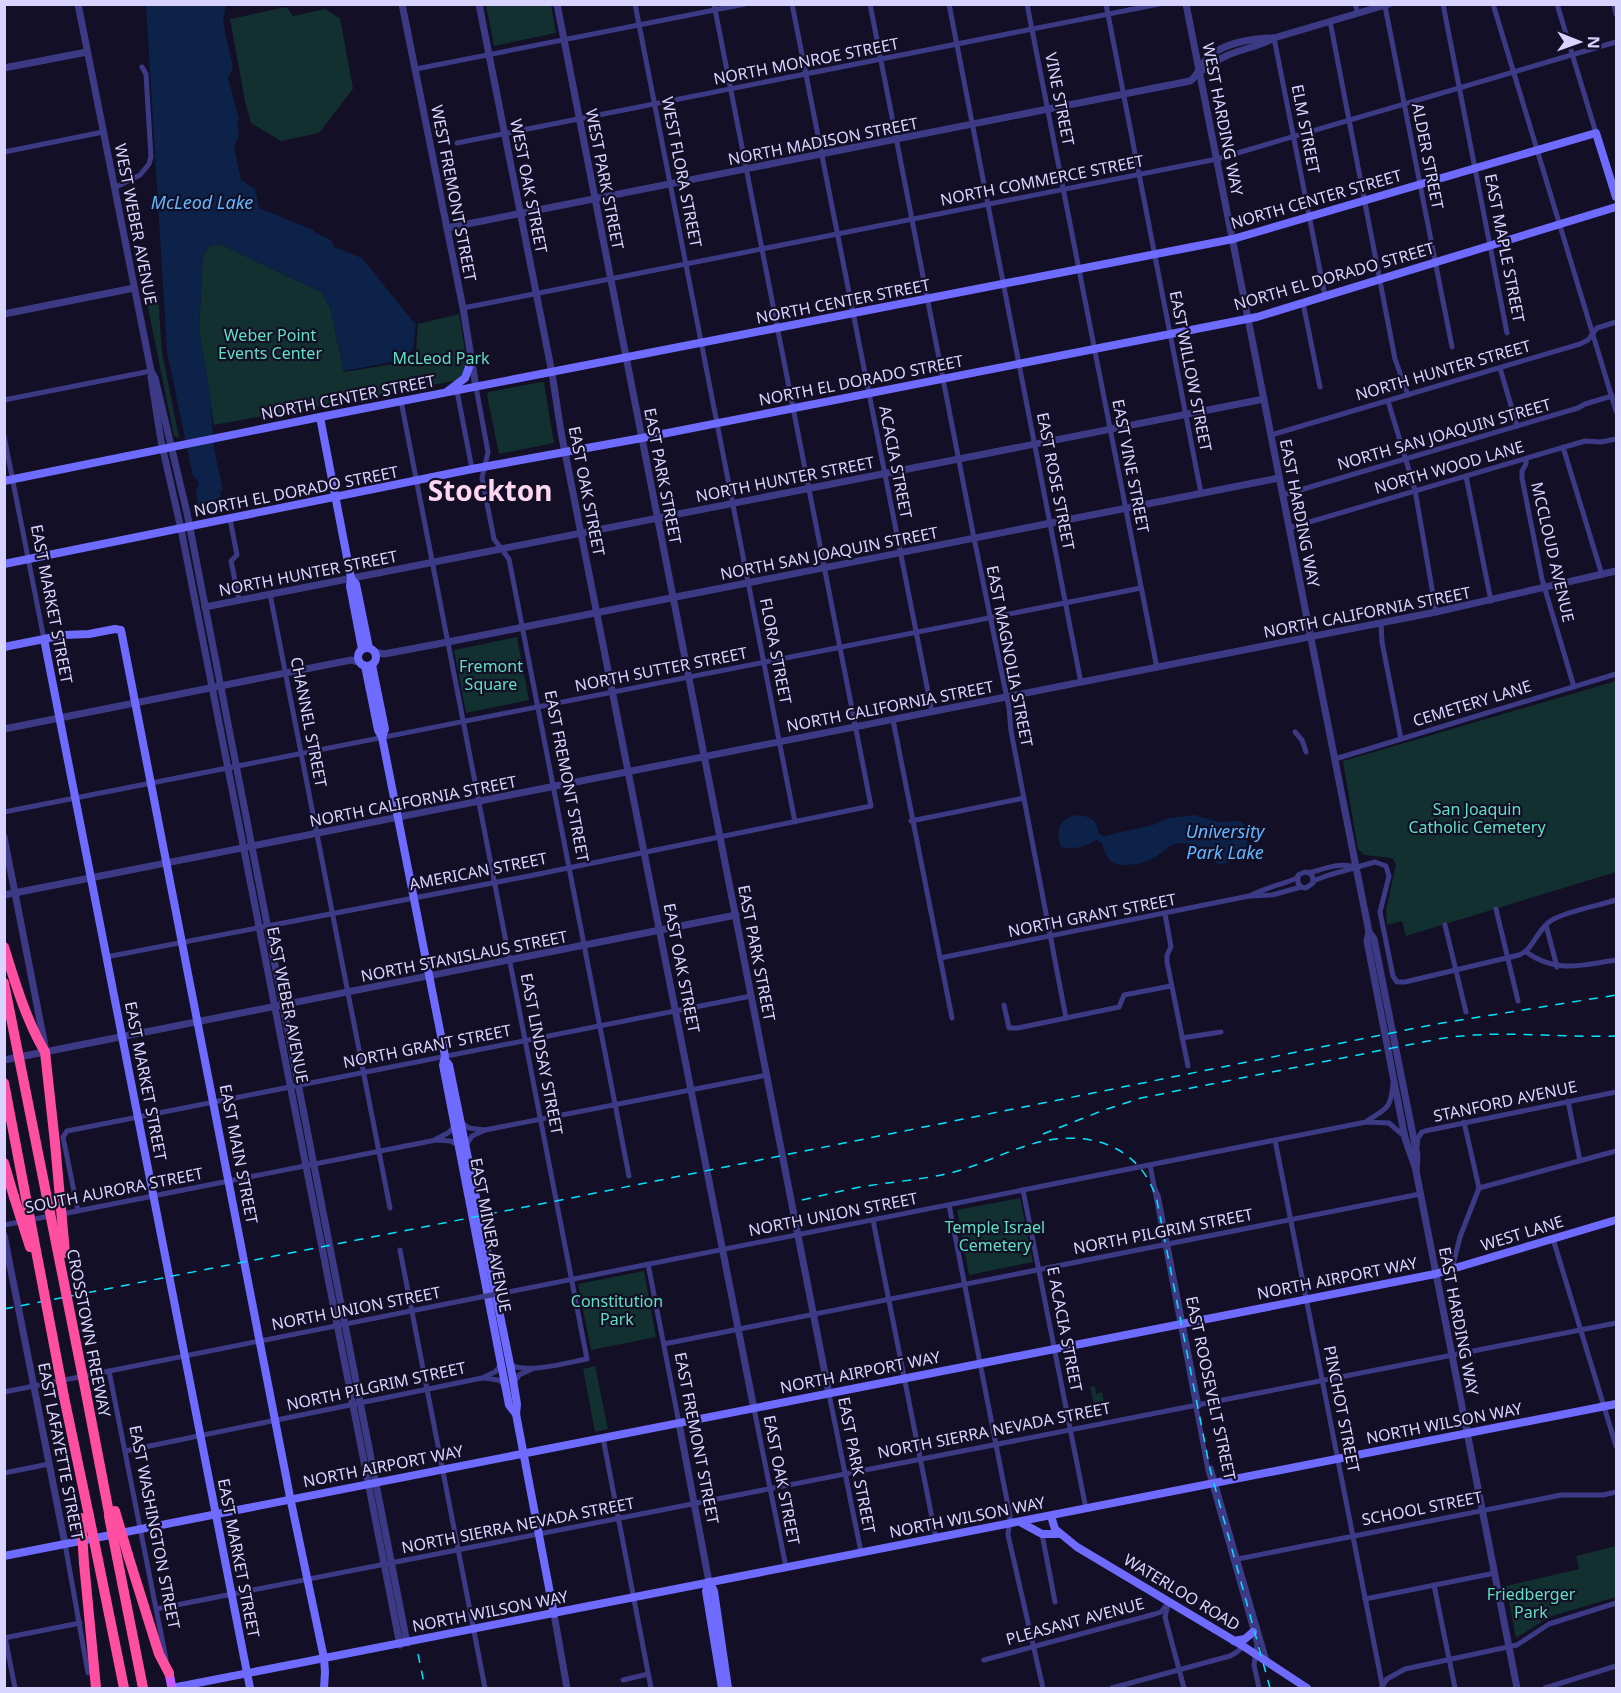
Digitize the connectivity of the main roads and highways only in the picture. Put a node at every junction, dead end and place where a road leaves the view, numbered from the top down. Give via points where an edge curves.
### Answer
1 (1617, 197) edge
2 (1617, 207) edge
3 (472, 359) road end
4 (445, 393) junction
5 (320, 417) junction
6 (9, 481) edge
7 (335, 498) junction
8 (4, 564) edge
9 (44, 639) junction
10 (4, 646) edge
11 (367, 657) junction
12 (368, 682) junction
13 (377, 696) junction
14 (382, 738) junction
15 (4, 947) edge
16 (4, 983) edge
17 (4, 1083) edge
18 (4, 1162) edge
19 (1617, 1220) edge
20 (1436, 1274) joint
21 (44, 1288) junction
22 (69, 1304) junction
23 (1617, 1404) edge
24 (524, 1454) junction
25 (291, 1500) junction
26 (216, 1515) junction
27 (1051, 1516) junction
28 (85, 1517) junction
29 (1019, 1521) junction
30 (1060, 1534) junction
31 (4, 1556) edge
32 (122, 1556) junction
33 (709, 1582) junction
34 (554, 1614) junction
35 (1253, 1632) road end
36 (1234, 1641) junction
37 (324, 1658) junction
38 (169, 1673) joint
39 (247, 1674) junction
40 (123, 1684) edge
41 (172, 1688) edge
42 (96, 1689) edge
43 (143, 1689) edge
44 (250, 1689) edge
45 (324, 1689) edge
46 (722, 1689) edge
47 (728, 1689) edge
48 (1307, 1689) edge

1 - 4 main road, NORTH CENTER STREET via 1596,133 1233,239
2 - 7 main road, NORTH EL DORADO STREET via 1248,319
3 - 4 main road via 465,378
4 - 5 main road, NORTH CENTER STREET
5 - 6 main road, NORTH CENTER STREET
5 - 7 main road, EAST MINER AVENUE
7 - 8 main road, NORTH EL DORADO STREET
7 - 11 main road, EAST MINER AVENUE
9 - 10 main road
9 - 25 main road, EAST MAIN STREET via 121,630
9 - 26 main road, EAST MARKET STREET
11 - 12 main road, EAST MINER AVENUE
11 - 13 main road, EAST MINER AVENUE
12 - 13 main road
12 - 14 main road, EAST MINER AVENUE
13 - 14 main road, EAST MINER AVENUE via 385,729
14 - 24 main road, EAST MINER AVENUE
15 - 22 highway, bridge via 45,1052 59,1139
16 - 22 highway, CROSSTOWN FREEWAY, bridge
17 - 21 highway, bridge
18 - 21 highway, bridge
19 - 20 main road, WEST LANE
20 - 24 main road, NORTH AIRPORT WAY
21 - 28 highway, bridge
22 - 32 highway, CROSSTOWN FREEWAY, bridge
23 - 27 main road, NORTH WILSON WAY
24 - 25 main road, NORTH AIRPORT WAY
24 - 34 main road, EAST MINER AVENUE
25 - 26 main road, NORTH AIRPORT WAY
25 - 37 main road, EAST MAIN STREET
26 - 31 main road, NORTH AIRPORT WAY
26 - 39 main road, EAST MARKET STREET
27 - 29 main road, NORTH WILSON WAY
27 - 30 main road
28 - 40 highway, bridge via 98,1560
28 - 42 highway, bridge via 84,1563
29 - 30 main road via 1042,1534
29 - 33 main road, NORTH WILSON WAY
30 - 36 main road, WATERLOO ROAD
32 - 38 highway
32 - 43 highway
33 - 34 main road, NORTH WILSON WAY
33 - 46 main road, EAST FREMONT STREET via 706,1591
33 - 47 main road, EAST FREMONT STREET via 714,1591
34 - 37 main road, NORTH WILSON WAY
35 - 36 main road
36 - 48 main road, WATERLOO ROAD
37 - 39 main road, NORTH WILSON WAY
37 - 45 main road, EAST MAIN STREET
38 - 41 main road, EAST WASHINGTON STREET
39 - 41 main road, NORTH WILSON WAY
39 - 44 main road, EAST MARKET STREET

